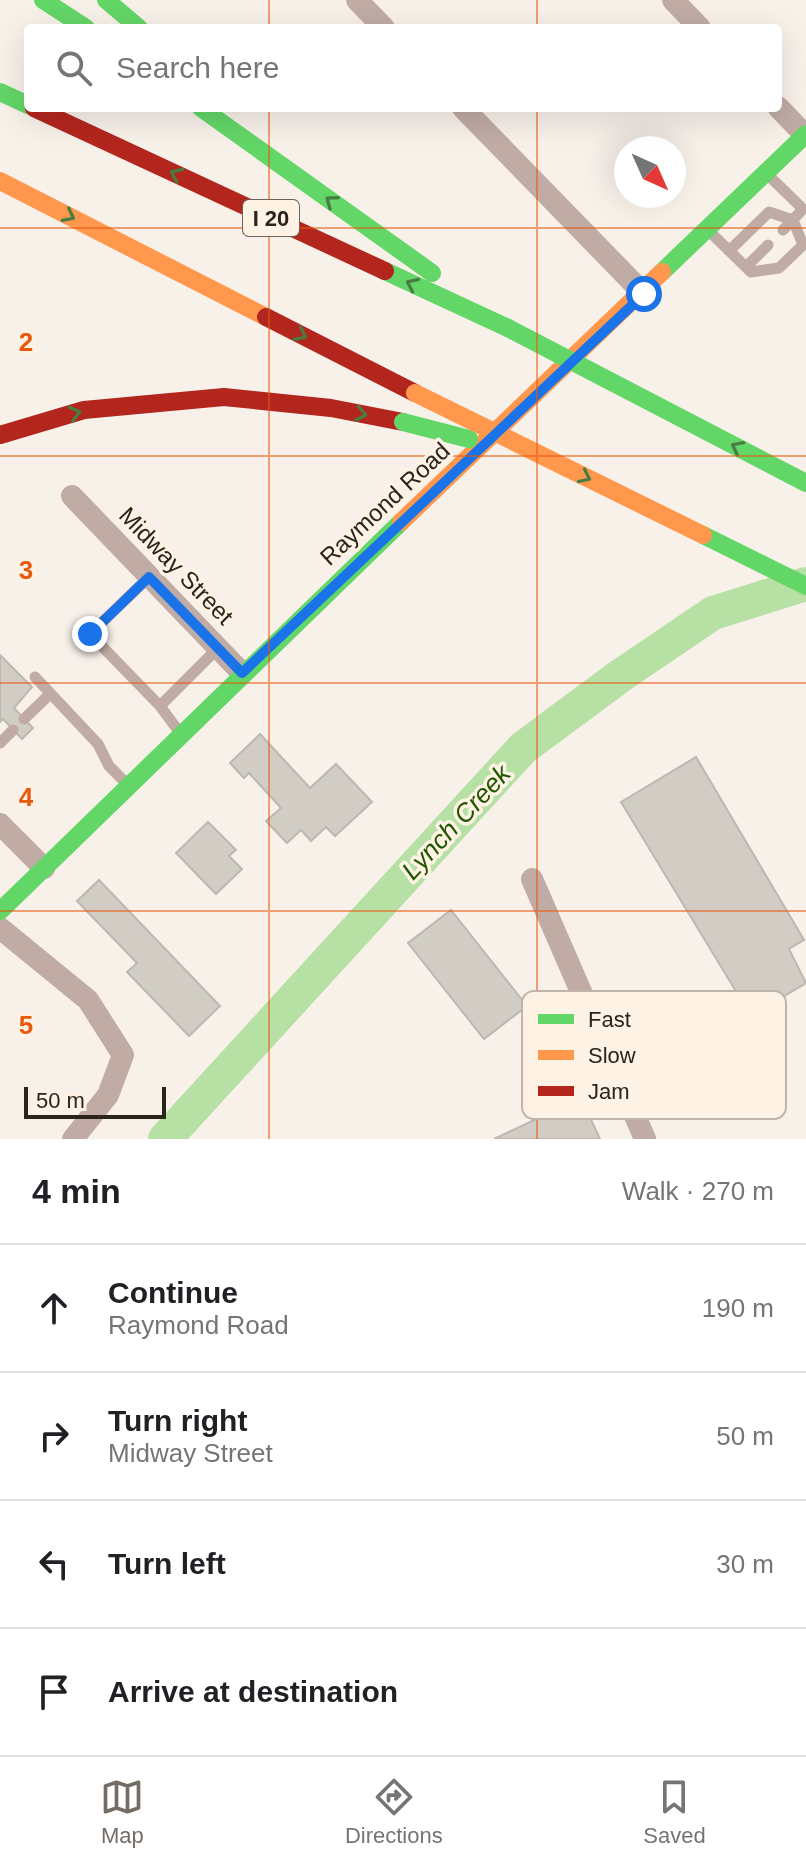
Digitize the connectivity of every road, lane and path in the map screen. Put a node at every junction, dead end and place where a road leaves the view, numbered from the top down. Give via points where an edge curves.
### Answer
1 (43, 0) edge
2 (106, 0) edge
3 (357, 0) edge
4 (673, 0) edge
5 (80, 24) edge
6 (134, 24) edge
7 (380, 24) edge
8 (696, 24) edge
9 (0, 92) edge
10 (24, 103) edge
11 (782, 111) edge
12 (43, 112) edge
13 (207, 112) edge
14 (238, 112) edge
15 (467, 112) edge
16 (806, 135) edge
17 (766, 173) junction
18 (295, 175) junction
19 (0, 181) edge
20 (805, 211) edge
21 (793, 220) junction
22 (709, 230) junction
23 (783, 230) dead end
24 (768, 245) dead end
25 (729, 251) junction
26 (746, 267) junction
27 (644, 294) junction
28 (508, 328) junction
29 (0, 435) edge
30 (552, 461) junction
31 (806, 483) edge
32 (72, 496) dead end
33 (149, 577) junction
34 (806, 586) edge
35 (218, 648) junction
36 (242, 673) junction
37 (35, 677) dead end
38 (50, 694) junction
39 (160, 706) junction
40 (24, 719) dead end
41 (13, 730) dead end
42 (181, 733) junction
43 (0, 743) edge
44 (127, 785) junction
45 (0, 824) edge
46 (44, 868) junction
47 (532, 879) dead end
48 (0, 911) edge
49 (0, 928) edge
50 (581, 991) edge
51 (636, 1119) edge
52 (73, 1139) edge
53 (645, 1139) edge

1 - 5 main road
2 - 6 main road
3 - 7 street
4 - 8 street
9 - 10 main road
11 - 16 street
28 -> 12 main road, I 20
13 - 18 main road
14 - 18 main road
15 - 27 street
16 - 17 main road, Raymond Road
17 - 20 lane
17 - 22 main road, Raymond Road
28 -> 18 main road
19 -> 30 main road, bridge
20 - 21 lane
21 - 23 lane
21 - 25 lane via 769,212
21 - 26 lane via 803,245 779,268 751,272
22 - 25 lane
22 - 27 main road, Raymond Road
24 - 26 lane
25 - 26 lane
27 - 36 main road, Raymond Road
31 -> 28 main road, I 20, bridge
29 -> 30 main road, bridge via 84,410 224,397 403,422
30 -> 34 main road, bridge
32 - 33 street, Midway Street
33 - 35 street, Midway Street
33 - 39 lane via 90,634
35 - 36 street, Midway Street
35 - 39 lane
36 - 42 main road, Raymond Road
37 - 38 lane
38 - 40 lane
38 - 44 lane via 98,744
39 - 42 lane
41 - 43 lane
42 - 44 main road, Raymond Road
44 - 46 main road, Raymond Road
45 - 46 street
46 - 48 main road, Raymond Road
47 - 50 street
49 - 52 street via 88,1000 123,1055 108,1095
51 - 53 street

